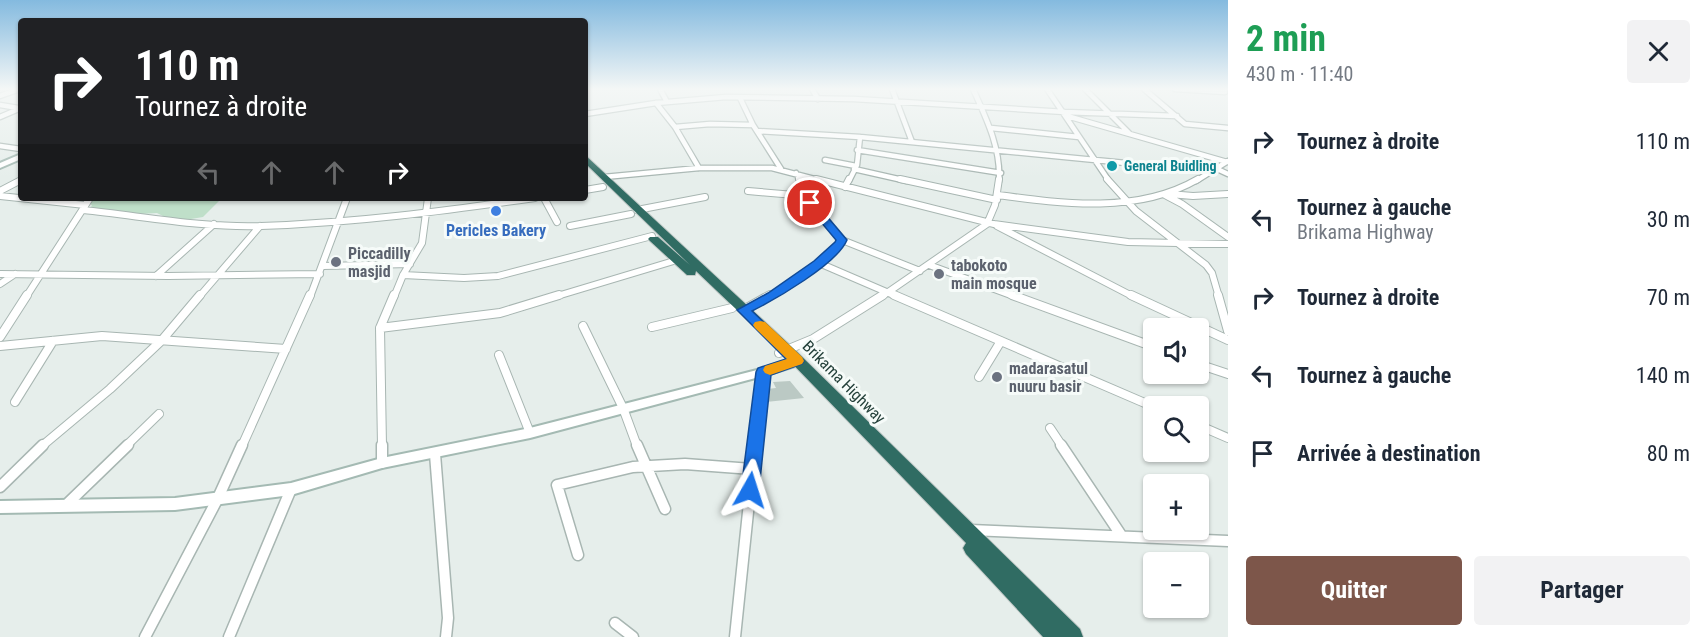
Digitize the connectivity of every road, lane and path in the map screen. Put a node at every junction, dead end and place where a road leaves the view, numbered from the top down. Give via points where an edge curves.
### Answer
1 (668, 119) edge
2 (750, 119) edge
3 (904, 119) edge
4 (987, 119) edge
5 (1069, 119) edge
6 (1081, 119) edge
7 (1116, 119) edge
8 (1181, 119) edge
9 (753, 125) junction
10 (675, 127) junction
11 (992, 128) junction
12 (1228, 128) edge
13 (757, 131) junction
14 (1131, 135) junction
15 (860, 137) junction
16 (1079, 137) junction
17 (912, 142) junction
18 (0, 146) edge
19 (18, 149) edge
20 (857, 150) junction
21 (999, 151) junction
22 (18, 157) edge
23 (825, 160) dead end
24 (588, 162) edge
25 (1096, 162) junction
26 (1227, 162) edge
27 (1136, 165) dead end
28 (0, 166) edge
29 (699, 168) junction
30 (855, 168) junction
31 (1215, 168) junction
32 (781, 169) junction
33 (588, 171) edge
34 (796, 173) junction
35 (1000, 173) junction
36 (1228, 174) edge
37 (18, 182) edge
38 (603, 182) junction
39 (846, 187) junction
40 (588, 189) edge
41 (0, 191) edge
42 (748, 191) dead end
43 (1228, 194) edge
44 (1167, 195) junction
45 (0, 196) edge
46 (806, 196) junction
47 (705, 197) dead end
48 (998, 198) junction
49 (18, 199) edge
50 (35, 201) edge
51 (88, 201) edge
52 (346, 201) edge
53 (428, 201) edge
54 (515, 201) edge
55 (546, 201) edge
56 (1127, 202) junction
57 (84, 208) junction
58 (634, 212) junction
59 (426, 214) junction
60 (340, 222) junction
61 (557, 222) dead end
62 (991, 223) junction
63 (214, 224) junction
64 (260, 226) junction
65 (570, 226) dead end
66 (652, 236) junction
67 (1228, 237) edge
68 (842, 240) junction
69 (1176, 242) junction
70 (1228, 244) edge
71 (677, 260) junction
72 (819, 263) junction
73 (410, 264) junction
74 (929, 264) junction
75 (322, 270) junction
76 (920, 271) junction
77 (0, 274) edge
78 (15, 274) junction
79 (403, 275) junction
80 (40, 276) junction
81 (156, 276) junction
82 (218, 276) junction
83 (0, 284) edge
84 (887, 293) junction
85 (738, 309) junction
86 (583, 326) dead end
87 (652, 327) dead end
88 (380, 328) junction
89 (1228, 333) edge
90 (1217, 335) junction
91 (0, 338) edge
92 (162, 340) junction
93 (1228, 340) edge
94 (53, 341) junction
95 (1001, 341) junction
96 (1143, 343) edge
97 (0, 346) edge
98 (286, 349) junction
99 (499, 355) dead end
100 (788, 357) junction
101 (1209, 368) edge
102 (763, 372) junction
103 (1228, 374) edge
104 (979, 377) dead end
105 (15, 402) dead end
106 (1143, 402) edge
107 (623, 408) junction
108 (159, 414) dead end
109 (1050, 428) dead end
110 (1209, 430) edge
111 (530, 433) junction
112 (1228, 438) edge
113 (435, 454) junction
114 (382, 464) junction
115 (645, 466) junction
116 (752, 469) junction
117 (0, 487) edge
118 (291, 489) junction
119 (217, 500) junction
120 (0, 507) edge
121 (63, 507) junction
122 (665, 509) dead end
123 (968, 530) junction
124 (1121, 535) junction
125 (1228, 541) edge
126 (578, 555) dead end
127 (615, 622) dead end
128 (145, 637) edge
129 (229, 637) edge
130 (446, 637) edge
131 (633, 637) edge
132 (735, 637) edge
133 (1057, 637) edge
134 (1072, 637) edge

1 - 10 street
2 - 9 street
3 - 17 street
4 - 11 street
5 - 16 street
6 - 14 street
7 - 14 street
8 - 12 street via 1189,125
9 - 10 street
9 - 13 street
10 - 29 street
11 - 16 street
11 - 21 street
13 - 15 street
13 - 32 street
14 - 26 street
15 - 17 street
15 - 20 street
16 - 25 street
17 - 21 street
18 - 19 street
20 - 30 street
20 - 35 street
21 - 25 street
21 - 35 street
22 - 28 street
23 - 30 street
24 - 38 highway, Brikama Highway
25 - 27 street
25 - 56 street
26 - 31 street
29 - 32 street
29 - 38 street
30 - 39 street
30 - 48 street
31 - 36 street
31 - 44 street
32 - 34 street
33 - 38 highway, Brikama Highway
34 - 39 street
34 - 46 street
35 - 48 street
37 - 41 street
38 - 40 street
38 - 58 highway, Brikama Highway
39 - 62 street
42 - 46 street
43 - 44 street
44 - 56 street
44 - 67 street
45 - 49 street
46 - 68 street
47 - 58 street
48 - 56 street
48 - 62 street
50 - 57 street
51 - 57 street
52 - 60 street
53 - 59 street
54 - 59 street
55 - 61 street
56 - 69 street
57 - 63 street
57 - 80 street
58 - 65 street
58 - 66 highway, Brikama Highway
58 - 85 highway, Brikama Highway
59 - 60 street
59 - 73 street via 422,243
60 - 64 street
60 - 75 street
62 - 69 street via 1128,242
62 - 74 street
62 - 90 street via 1115,288
63 - 64 street
63 - 81 street
64 - 82 street
66 - 71 highway, Brikama Highway
66 - 79 street via 498,276
68 - 72 street
68 - 76 street
69 - 70 street
69 - 89 street via 1212,273
71 - 85 highway, Brikama Highway
71 - 88 street via 500,313
72 - 84 street
72 - 85 street via 772,296
73 - 75 street
73 - 79 street
74 - 76 street
74 - 96 street
75 - 82 street
75 - 98 street
76 - 84 street
77 - 78 street
78 - 80 street
78 - 83 street
79 - 88 street
80 - 81 street
80 - 91 street
81 - 82 street
82 - 92 street
84 - 95 street
84 - 100 street
85 - 87 street
85 - 100 highway, Brikama Highway
86 - 107 street
88 - 114 street
89 - 90 street
90 - 93 street
92 - 94 street via 102,336
92 - 98 street
92 - 117 street via 57,431
94 - 97 street
94 - 105 street
95 - 104 street
95 - 106 street
98 - 119 street
99 - 111 street
100 - 102 street
100 - 123 highway, Brikama Highway
100 - 133 highway, Brikama Highway
101 - 103 street
102 - 107 street
102 - 116 street
107 - 111 street
107 - 115 street
108 - 121 street
109 - 124 street
110 - 112 street
111 - 113 street
113 - 114 street
113 - 130 street via 448,618
114 - 118 street
115 - 116 street via 684,464
115 - 122 street
115 - 126 street via 557,485
116 - 132 street
118 - 119 street
118 - 129 street
119 - 121 street
119 - 128 street
120 - 121 street
123 - 124 street
123 - 134 highway, Brikama Highway
124 - 125 street
127 - 131 street

